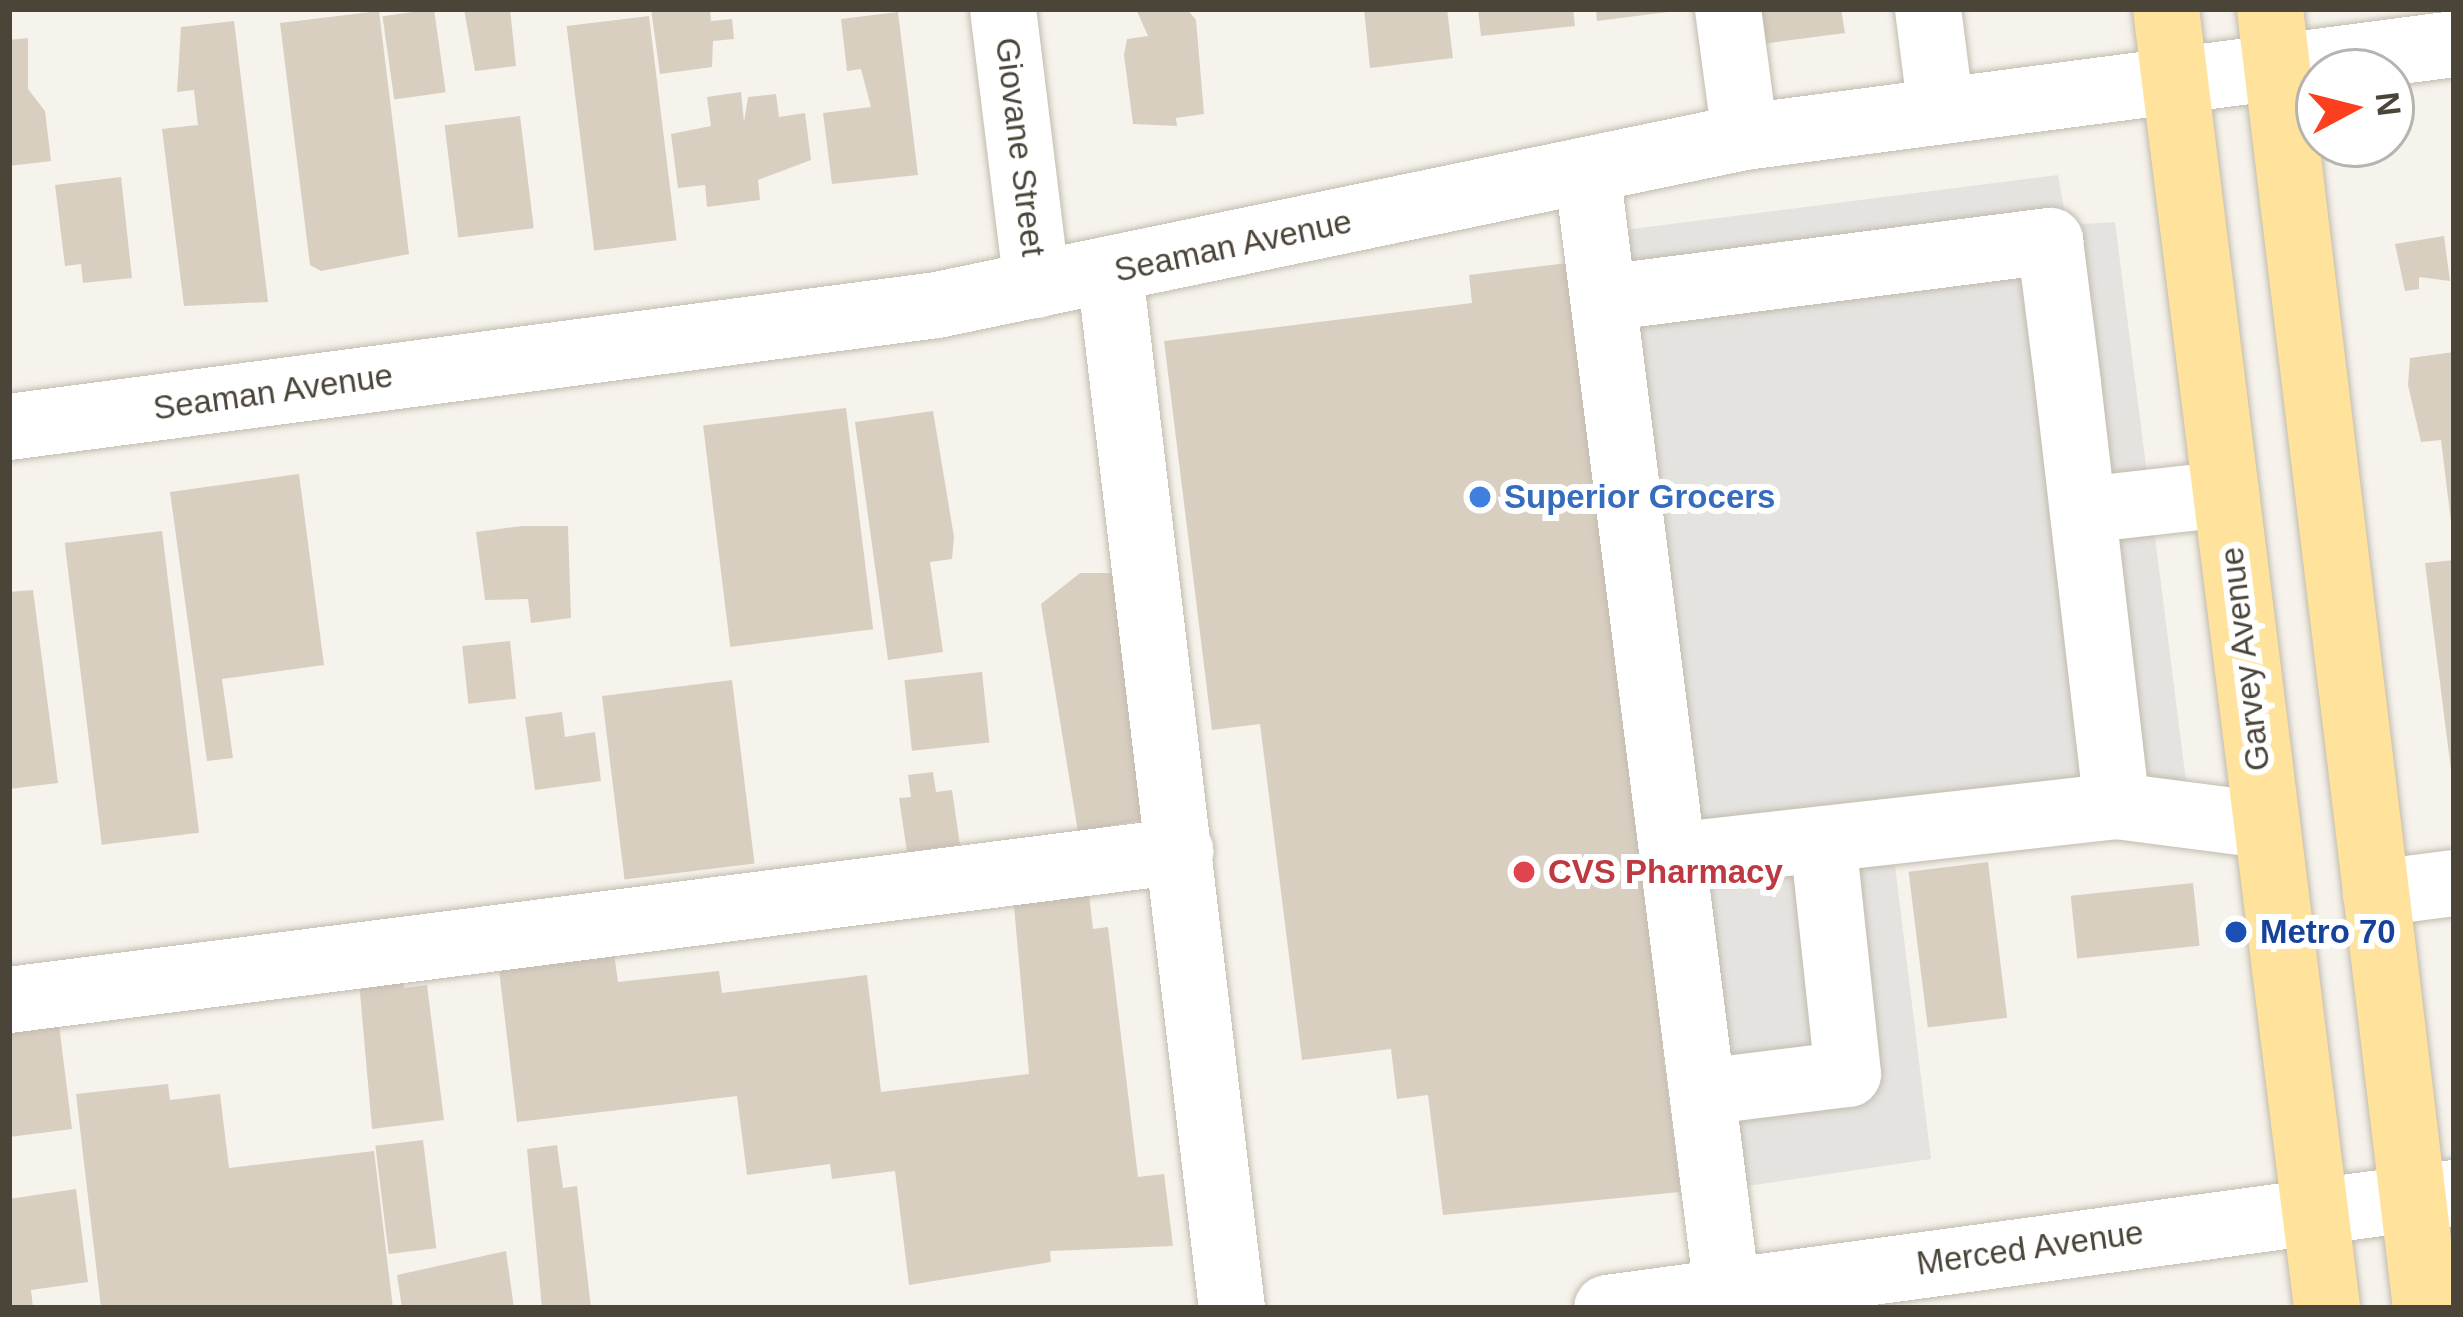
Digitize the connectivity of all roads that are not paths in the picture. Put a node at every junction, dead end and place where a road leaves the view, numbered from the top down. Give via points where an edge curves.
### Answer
1 (1003, 9) edge
2 (1728, 9) edge
3 (1928, 9) edge
4 (2166, 9) edge
5 (2273, 37) edge
6 (2454, 44) edge
7 (2174, 78) junction
8 (1941, 111) junction
9 (1745, 137) junction
10 (1587, 170) junction
11 (1110, 273) junction
12 (1037, 285) junction
13 (1604, 298) junction
14 (10, 422) edge
15 (2226, 494) junction
16 (2084, 510) junction
17 (2117, 806) junction
18 (2264, 825) junction
19 (1823, 839) junction
20 (1181, 851) junction
21 (1672, 856) junction
22 (2454, 883) edge
23 (2376, 893) junction
24 (9, 1000) edge
25 (1703, 1092) junction
26 (2434, 1195) edge
27 (2314, 1208) junction
28 (1727, 1291) junction
29 (1232, 1308) edge
30 (1607, 1308) edge
31 (2327, 1308) edge
32 (2426, 1308) edge

1 - 12 street, Giovane Street
2 - 9 street
3 - 8 street
4 - 7 main road, Garvey Avenue
5 - 6 street, Seaman Avenue
5 - 7 street, Seaman Avenue
5 - 23 main road
7 - 8 street, Seaman Avenue
7 - 15 main road, Garvey Avenue
8 - 9 street, Seaman Avenue
9 - 10 street, Seaman Avenue
10 - 11 street, Seaman Avenue
10 - 13 street
11 - 12 street, Seaman Avenue
11 - 20 street
12 - 14 street, Seaman Avenue
13 - 16 street via 2050,241
13 - 21 street
15 - 16 street
15 - 18 main road, Garvey Avenue
16 - 17 street
17 - 18 street
17 - 19 street
18 - 27 main road, Garvey Avenue
19 - 21 street
19 - 25 street via 1848,1073
20 - 24 street
20 - 29 street
21 - 25 street
22 - 23 street
23 - 26 main road
25 - 28 street
26 - 27 street, Merced Avenue
26 - 32 main road
27 - 28 street, Merced Avenue
27 - 31 main road, Garvey Avenue
28 - 30 street, Merced Avenue

